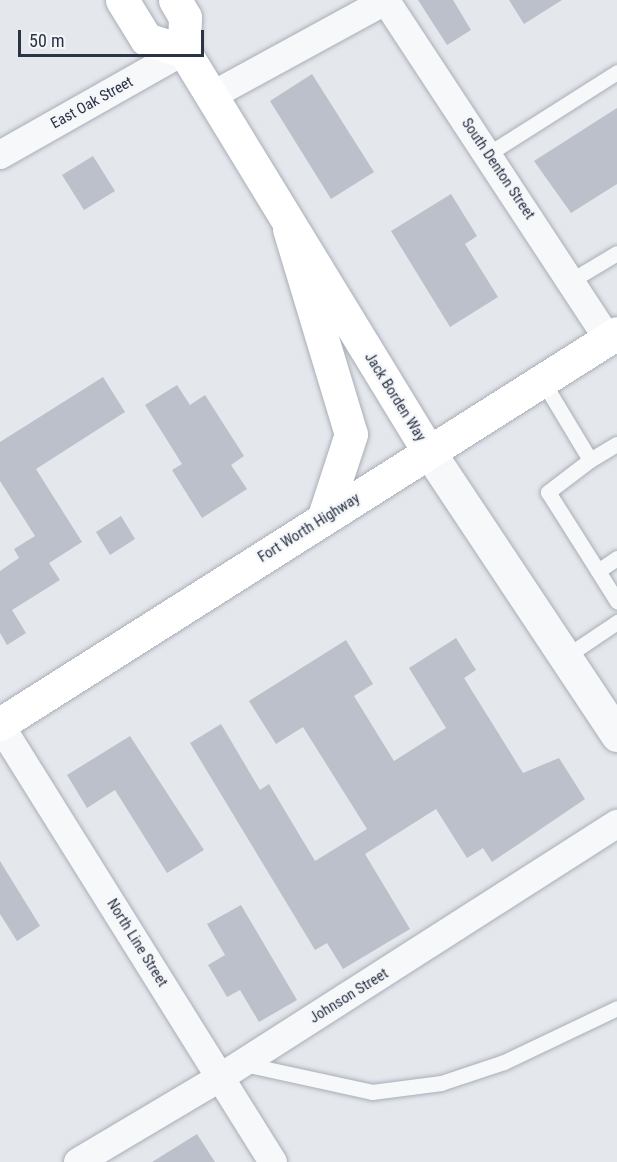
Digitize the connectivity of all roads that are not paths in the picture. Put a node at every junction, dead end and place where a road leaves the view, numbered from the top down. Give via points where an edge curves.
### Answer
1 (122, 0) edge
2 (175, 0) edge
3 (386, 0) edge
4 (184, 51) junction
5 (617, 72) edge
6 (211, 96) junction
7 (488, 154) junction
8 (0, 155) edge
9 (289, 229) junction
10 (617, 253) edge
11 (572, 280) junction
12 (612, 336) edge
13 (542, 380) junction
14 (617, 444) edge
15 (429, 452) junction
16 (590, 460) junction
17 (323, 519) junction
18 (617, 558) edge
19 (598, 570) junction
20 (617, 601) edge
21 (617, 622) edge
22 (565, 657) junction
23 (0, 724) edge
24 (617, 735) edge
25 (617, 824) edge
26 (617, 1008) edge
27 (231, 1071) junction
28 (78, 1162) edge
29 (273, 1162) edge

1 - 4 main road via 146,39
2 - 4 main road via 185,17
3 - 6 street
3 - 7 street, South Denton Street
4 - 6 main road, Jack Borden Way
4 - 8 street, East Oak Street
5 - 7 lane
6 - 9 main road, Jack Borden Way
7 - 11 street, South Denton Street
9 - 15 main road, Jack Borden Way
9 - 17 main road via 351,434
10 - 11 lane
11 - 12 street, South Denton Street
12 - 13 main road, Fort Worth Highway
13 - 15 main road, Fort Worth Highway
13 - 16 lane
14 - 16 lane
15 - 17 main road, Fort Worth Highway
15 - 22 street, Jack Borden Way
16 - 19 lane via 548,492
17 - 23 main road, Fort Worth Highway
18 - 19 lane
19 - 20 lane
21 - 22 lane
22 - 24 street, Jack Borden Way
23 - 27 street, North Line Street
25 - 27 street, Johnson Street
26 - 27 lane via 504,1062 441,1083 372,1092
27 - 28 street, Johnson Street
27 - 29 street, North Line Street

